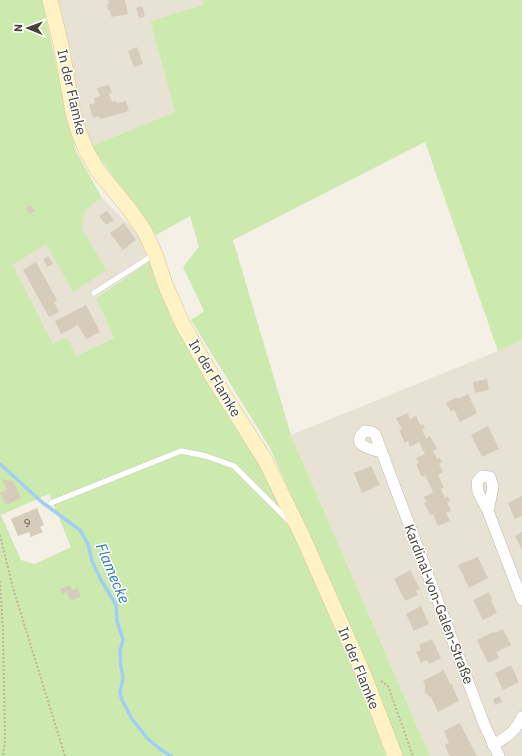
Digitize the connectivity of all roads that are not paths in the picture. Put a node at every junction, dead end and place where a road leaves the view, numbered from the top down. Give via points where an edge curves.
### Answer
1 (50, 0) edge
2 (155, 254) junction
3 (94, 293) dead end
4 (381, 452) dead end
5 (51, 503) dead end
6 (488, 511) dead end
7 (301, 532) junction
8 (522, 600) edge
9 (522, 717) edge
10 (493, 745) junction
11 (395, 756) edge
12 (499, 756) edge

1 - 2 main road, In der Flamke via 78,130 86,150 98,171 145,232
2 - 3 lane
2 - 7 main road, In der Flamke via 183,325 265,460
4 - 10 street, Kardinal-von-Galen-Straße
5 - 7 lane via 181,451 234,466
6 - 8 street
7 - 11 main road, In der Flamke via 363,673
9 - 10 street via 510,735
10 - 12 street, Kardinal-von-Galen-Straße

